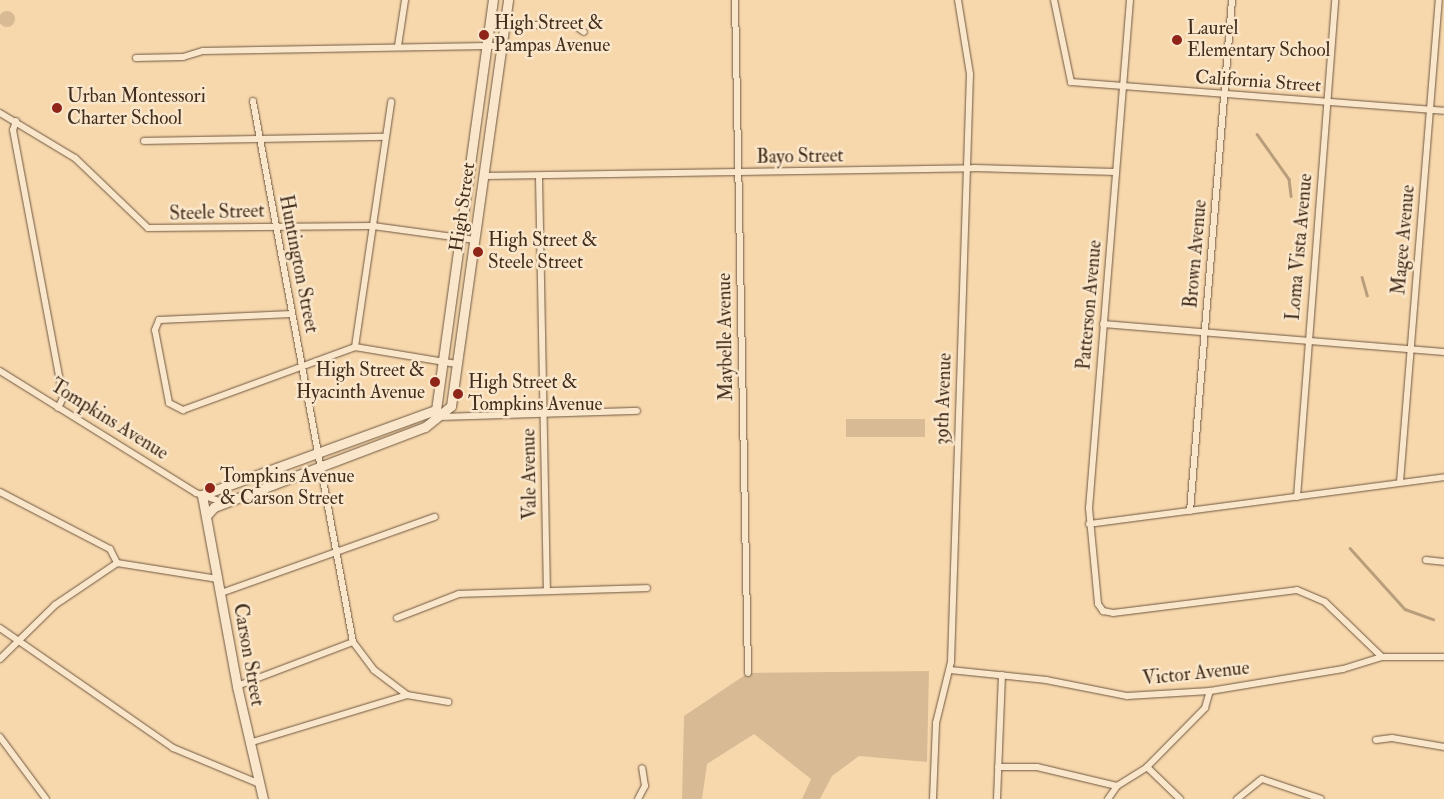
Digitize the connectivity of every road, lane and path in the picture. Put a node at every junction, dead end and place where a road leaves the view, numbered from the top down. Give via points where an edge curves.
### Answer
1 (404, 0) edge
2 (493, 0) edge
3 (508, 0) edge
4 (734, 0) edge
5 (958, 0) edge
6 (1054, 0) edge
7 (1130, 0) edge
8 (1232, 0) edge
9 (1335, 0) edge
10 (1438, 0) edge
11 (505, 25) junction
12 (584, 32) dead end
13 (486, 45) junction
14 (398, 46) junction
15 (501, 46) junction
16 (136, 58) dead end
17 (1123, 86) junction
18 (1224, 95) junction
19 (253, 101) dead end
20 (391, 102) dead end
21 (1326, 103) junction
22 (1430, 110) junction
23 (1444, 111) edge
24 (0, 113) edge
25 (16, 121) junction
26 (385, 137) junction
27 (259, 140) junction
28 (144, 141) dead end
29 (967, 169) junction
30 (1116, 172) junction
31 (738, 173) junction
32 (485, 176) junction
33 (539, 177) junction
34 (276, 226) junction
35 (372, 226) junction
36 (460, 238) junction
37 (475, 240) junction
38 (292, 314) junction
39 (1103, 324) junction
40 (1205, 333) junction
41 (1308, 341) junction
42 (355, 346) junction
43 (1410, 350) junction
44 (1444, 352) edge
45 (443, 362) junction
46 (303, 364) junction
47 (457, 364) junction
48 (0, 371) edge
49 (58, 408) junction
50 (637, 412) dead end
51 (439, 413) junction
52 (544, 413) junction
53 (318, 452) junction
54 (321, 466) junction
55 (1444, 477) edge
56 (1400, 482) junction
57 (0, 492) edge
58 (202, 495) junction
59 (1297, 497) junction
60 (225, 503) junction
61 (1190, 511) junction
62 (206, 516) junction
63 (436, 517) dead end
64 (1089, 524) junction
65 (337, 554) junction
66 (1426, 560) dead end
67 (1444, 562) edge
68 (117, 563) junction
69 (218, 579) junction
70 (647, 588) dead end
71 (547, 590) junction
72 (221, 593) junction
73 (397, 618) dead end
74 (0, 628) edge
75 (19, 640) junction
76 (354, 642) junction
77 (1382, 656) junction
78 (1444, 657) edge
79 (0, 659) edge
80 (950, 670) junction
81 (748, 672) dead end
82 (1002, 675) junction
83 (236, 686) junction
84 (1210, 691) junction
85 (407, 695) junction
86 (448, 702) dead end
87 (0, 736) edge
88 (1376, 740) dead end
89 (249, 743) junction
90 (1444, 747) edge
91 (998, 767) junction
92 (642, 768) dead end
93 (1146, 768) junction
94 (260, 784) junction
95 (1117, 786) junction
96 (46, 799) edge
97 (263, 799) edge
98 (638, 799) edge
99 (933, 799) edge
100 (997, 799) edge
101 (1108, 799) edge
102 (1180, 799) edge
103 (1236, 799) edge
104 (1321, 799) edge

1 - 14 street
2 - 13 street, High Street
3 - 11 street, High Street
4 - 31 street, Maybelle Avenue
5 - 29 street, 39th Avenue via 970,66
6 - 17 street, California Street via 1071,82
7 - 17 street, Patterson Avenue
8 - 18 street, Brown Avenue
9 - 21 street, Loma Vista Avenue
10 - 22 street, Magee Avenue
11 - 12 street via 574,25
11 - 15 street, High Street
13 - 14 street
13 - 15 street
13 - 36 street, High Street
14 - 16 street via 203,51 182,57
15 - 32 street, High Street
17 - 18 street, California Street
17 - 30 street, Patterson Avenue
18 - 21 street, California Street
18 - 40 street, Brown Avenue
19 - 27 street, Huntington Street
20 - 26 street
21 - 22 street, California Street
21 - 41 street, Loma Vista Avenue
22 - 23 street, California Street
22 - 43 street, Magee Avenue
24 - 25 street, Steele Street
25 - 34 street, Steele Street via 75,158 148,228
25 - 49 street via 13,130 63,398
26 - 27 street
26 - 35 street
27 - 28 street
27 - 34 street, Huntington Street
29 - 30 street, Bayo Street
29 - 31 street, Bayo Street
29 - 80 street, 39th Avenue
30 - 39 street, Patterson Avenue
31 - 33 street, Bayo Street
31 - 81 street, Maybelle Avenue
32 - 33 street, Bayo Street
32 - 37 street, High Street
33 - 52 street, Vale Avenue
34 - 35 street, Steele Street
34 - 38 street, Huntington Street
35 - 36 street, Steele Street
35 - 42 street
36 - 37 street, Steele Street
36 - 45 street, High Street
37 - 47 street, High Street
38 - 46 street, Huntington Street
38 - 46 street via 158,320 155,330 165,387 175,409 189,408
39 - 40 street
39 - 64 street, Patterson Avenue
40 - 41 street
40 - 61 street, Brown Avenue
41 - 43 street
41 - 59 street, Loma Vista Avenue
42 - 45 street
42 - 46 street
43 - 44 street
43 - 56 street, Magee Avenue
45 - 47 street
45 - 51 street, High Street
46 - 53 street, Huntington Street
47 - 51 street, High Street via 451,406
48 - 49 street, Tompkins Avenue
49 - 58 street, Tompkins Avenue
50 - 52 street
51 - 52 street
51 - 53 street
51 - 54 street
52 - 71 street, Vale Avenue
53 - 54 street, Huntington Street
53 - 58 street
54 - 60 street
54 - 65 street, Huntington Street
55 - 56 street
56 - 59 street
57 - 68 street via 110,549
58 - 60 street, Tompkins Avenue
58 - 62 street
59 - 61 street
60 - 62 street
61 - 64 street
62 - 69 street, Carson Street
63 - 65 street
64 - 77 street, Patterson Avenue via 1098,604 1103,611 1297,590 1325,602
65 - 72 street
65 - 76 street, Huntington Street
66 - 67 street
68 - 69 street
68 - 75 street via 55,605
69 - 72 street, Carson Street
70 - 71 street
71 - 73 street via 459,594
72 - 83 street, Carson Street
74 - 75 street
75 - 79 street
75 - 94 street via 173,748
76 - 83 street
76 - 85 street, Huntington Street via 374,670
77 - 78 street, Victor Avenue
77 - 84 street, Victor Avenue via 1343,669
80 - 82 street, Victor Avenue
80 - 99 street, 39th Avenue via 936,723
82 - 84 street, Victor Avenue via 1127,696
82 - 91 street
83 - 89 street, Carson Street
84 - 93 street via 1204,708
85 - 86 street, Huntington Street
85 - 89 street
87 - 96 street
88 - 90 street via 1392,738
89 - 94 street, Carson Street
91 - 95 street via 1037,767
91 - 100 street
92 - 98 street via 645,786
93 - 95 street
93 - 102 street
94 - 97 street, Carson Street
95 - 101 street
103 - 104 street via 1262,779

